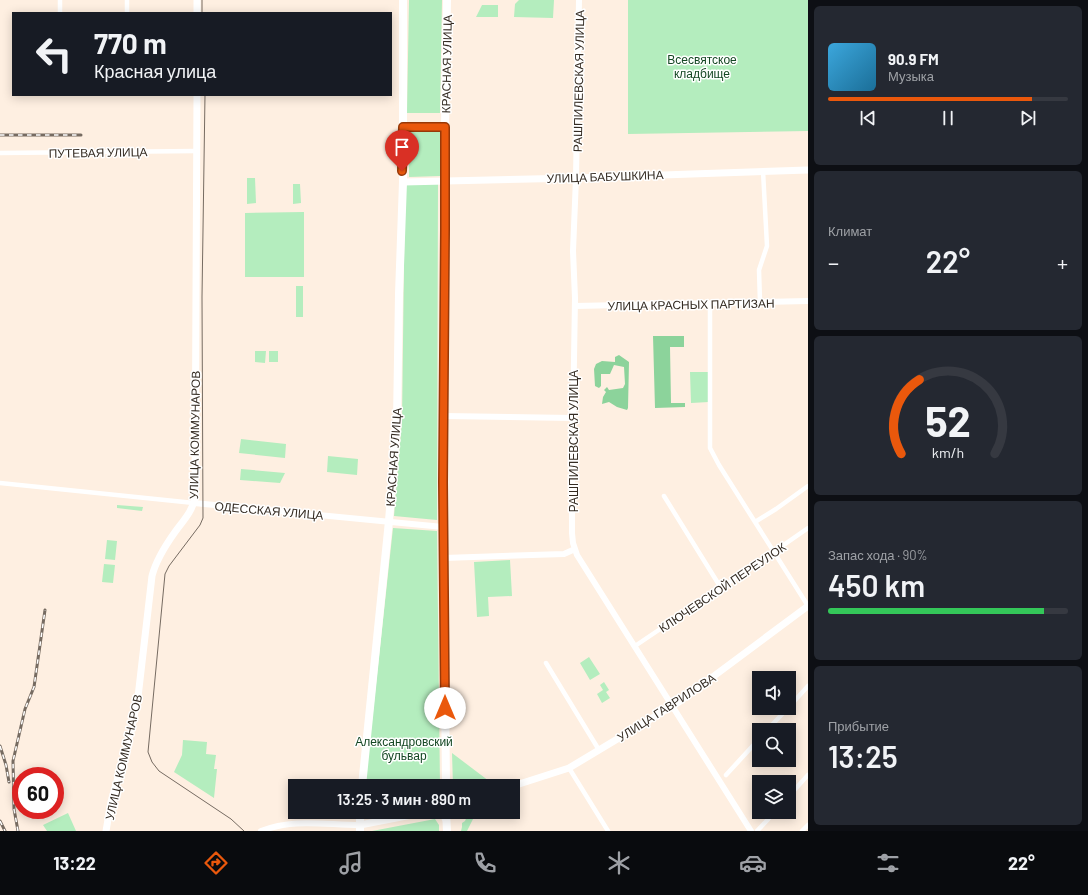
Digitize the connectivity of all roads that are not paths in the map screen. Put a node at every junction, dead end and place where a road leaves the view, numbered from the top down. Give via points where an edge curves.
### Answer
1 (60, 0) edge
2 (127, 0) edge
3 (197, 0) edge
4 (403, 0) edge
5 (447, 0) edge
6 (579, 0) edge
7 (60, 12) edge
8 (127, 12) edge
9 (197, 12) edge
10 (197, 96) edge
11 (403, 127) junction
12 (445, 127) junction
13 (196, 151) junction
14 (0, 153) edge
15 (808, 170) edge
16 (763, 171) junction
17 (576, 178) junction
18 (445, 180) junction
19 (403, 182) junction
20 (808, 301) edge
21 (760, 302) junction
22 (710, 303) junction
23 (575, 306) junction
24 (444, 416) junction
25 (573, 418) junction
26 (0, 483) edge
27 (808, 486) edge
28 (664, 496) dead end
29 (194, 502) junction
30 (389, 521) junction
31 (755, 522) junction
32 (443, 527) junction
33 (808, 528) edge
34 (575, 549) junction
35 (774, 552) junction
36 (444, 558) junction
37 (721, 588) junction
38 (808, 606) edge
39 (635, 646) junction
40 (546, 663) dead end
41 (808, 686) edge
42 (796, 699) edge
43 (672, 706) junction
44 (781, 715) edge
45 (773, 723) edge
46 (752, 747) edge
47 (599, 750) junction
48 (569, 768) junction
49 (726, 775) dead end
50 (808, 775) edge
51 (363, 779) edge
52 (446, 779) edge
53 (520, 784) edge
54 (796, 788) edge
55 (397, 819) edge
56 (446, 819) edge
57 (768, 819) edge
58 (808, 825) edge
59 (360, 828) edge
60 (106, 831) edge
61 (261, 831) edge
62 (447, 831) edge
63 (608, 831) edge
64 (751, 831) edge
65 (757, 831) edge
66 (802, 831) edge

1 - 7 street
2 - 8 street
3 - 9 main road
4 - 11 main road, КРАСНАЯ УЛИЦА
5 - 12 main road, КРАСНАЯ УЛИЦА
6 - 17 street, РАШПИЛЕВСКАЯ УЛИЦА
10 - 13 main road, УЛИЦА КОММУНАРОВ
11 - 12 main road, КРАСНАЯ УЛИЦА
11 - 19 main road, КРАСНАЯ УЛИЦА
12 - 18 main road, КРАСНАЯ УЛИЦА
13 - 14 street, ПУТЕВАЯ УЛИЦА
13 - 29 main road, УЛИЦА КОММУНАРОВ
15 - 16 main road, УЛИЦА БАБУШКИНА
16 - 17 main road, УЛИЦА БАБУШКИНА
16 - 21 street via 767,246 759,270
17 - 18 main road, УЛИЦА БАБУШКИНА
17 - 23 street, РАШПИЛЕВСКАЯ УЛИЦА via 573,251
18 - 19 main road, УЛИЦА БАБУШКИНА
18 - 24 main road, КРАСНАЯ УЛИЦА
19 - 30 main road, КРАСНАЯ УЛИЦА via 397,421
20 - 21 street, УЛИЦА КРАСНЫХ ПАРТИЗАН
21 - 22 street, УЛИЦА КРАСНЫХ ПАРТИЗАН
22 - 23 street, УЛИЦА КРАСНЫХ ПАРТИЗАН
22 - 31 street via 710,448
23 - 25 street, РАШПИЛЕВСКАЯ УЛИЦА
24 - 25 street
24 - 32 main road, КРАСНАЯ УЛИЦА
25 - 34 street, РАШПИЛЕВСКАЯ УЛИЦА via 572,533
26 - 29 street, ОДЕССКАЯ УЛИЦА
27 - 31 street
28 - 37 street
29 - 30 street, ОДЕССКАЯ УЛИЦА
29 - 60 main road, УЛИЦА КОММУНАРОВ via 158,559 152,576 138,697
30 - 32 street, ОДЕССКАЯ УЛИЦА
30 - 51 main road, КРАСНАЯ УЛИЦА
31 - 35 street
32 - 36 main road, КРАСНАЯ УЛИЦА
33 - 35 street, КЛЮЧЕВСКОЙ ПЕРЕУЛОК
34 - 36 street via 564,554
34 - 39 street, РАШПИЛЕВСКАЯ УЛИЦА
35 - 37 street, КЛЮЧЕВСКОЙ ПЕРЕУЛОК
35 - 38 street
36 - 52 main road, КРАСНАЯ УЛИЦА
37 - 39 street, КЛЮЧЕВСКОЙ ПЕРЕУЛОК
38 - 43 main road, УЛИЦА ГАВРИЛОВА
39 - 43 street, РАШПИЛЕВСКАЯ УЛИЦА
40 - 47 street
41 - 42 street
43 - 47 main road, УЛИЦА ГАВРИЛОВА
43 - 64 street, РАШПИЛЕВСКАЯ УЛИЦА
44 - 45 street
46 - 49 street
47 - 48 main road, УЛИЦА ГАВРИЛОВА
48 - 53 main road, УЛИЦА ГАВРИЛОВА
48 - 63 street
50 - 54 street
55 - 59 main road
56 - 62 main road
57 - 65 street
58 - 66 street
59 - 61 street via 295,823

